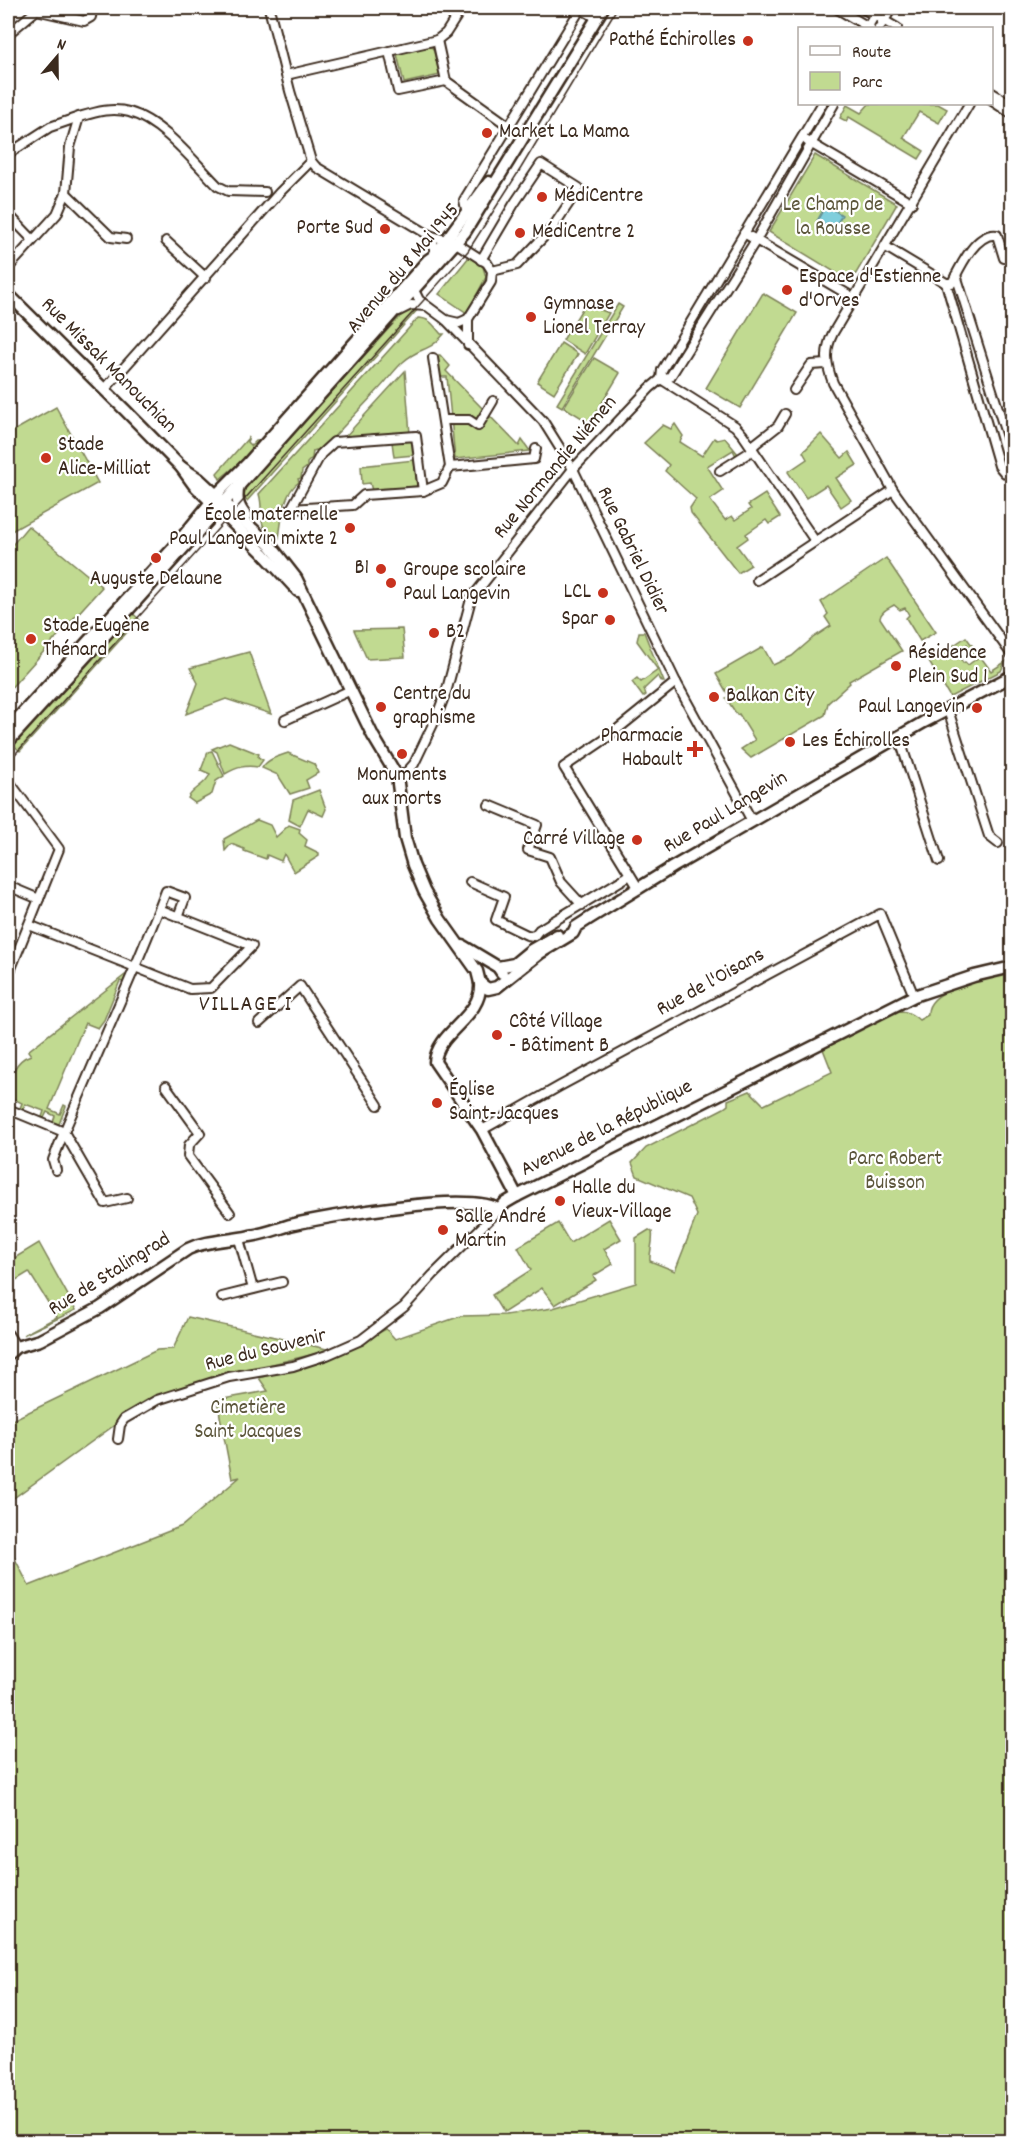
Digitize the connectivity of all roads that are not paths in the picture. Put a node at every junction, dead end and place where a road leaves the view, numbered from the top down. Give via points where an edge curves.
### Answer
1 (89, 8) edge
2 (269, 8) edge
3 (462, 8) edge
4 (580, 8) edge
5 (603, 8) edge
6 (836, 8) edge
7 (862, 8) edge
8 (892, 8) edge
9 (38, 9) edge
10 (877, 11) edge
11 (594, 13) edge
12 (884, 21) junction
13 (866, 27) edge
14 (869, 27) edge
15 (880, 27) edge
16 (895, 27) edge
17 (8, 34) edge
18 (437, 40) junction
19 (390, 51) junction
20 (286, 75) junction
21 (446, 81) junction
22 (993, 94) edge
23 (993, 102) edge
24 (1012, 102) edge
25 (821, 105) edge
26 (833, 105) edge
27 (968, 105) edge
28 (1012, 112) edge
29 (815, 115) junction
30 (79, 117) junction
31 (824, 120) junction
32 (509, 126) junction
33 (801, 138) junction
34 (810, 143) junction
35 (8, 154) edge
36 (311, 161) junction
37 (265, 192) dead end
38 (66, 193) junction
39 (912, 203) junction
40 (8, 214) edge
41 (467, 214) junction
42 (744, 233) junction
43 (429, 235) junction
44 (126, 239) dead end
45 (33, 240) junction
46 (756, 240) junction
47 (166, 241) dead end
48 (451, 242) junction
49 (886, 246) junction
50 (435, 255) junction
51 (1004, 258) dead end
52 (481, 260) junction
53 (8, 268) edge
54 (492, 271) junction
55 (956, 275) junction
56 (206, 278) junction
57 (946, 283) junction
58 (414, 290) junction
59 (8, 294) edge
60 (854, 298) junction
61 (426, 306) junction
62 (468, 319) junction
63 (446, 320) junction
64 (385, 323) junction
65 (468, 345) junction
66 (433, 358) dead end
67 (826, 364) junction
68 (661, 379) junction
69 (105, 389) junction
70 (794, 390) dead end
71 (493, 401) dead end
72 (784, 414) dead end
73 (443, 420) junction
74 (753, 447) junction
75 (536, 449) dead end
76 (1012, 453) edge
77 (248, 463) junction
78 (450, 467) junction
79 (573, 469) junction
80 (184, 471) junction
81 (720, 471) dead end
82 (1012, 473) edge
83 (197, 482) junction
84 (239, 485) junction
85 (893, 490) junction
86 (423, 491) junction
87 (217, 502) junction
88 (194, 522) junction
89 (231, 523) junction
90 (258, 534) junction
91 (190, 540) junction
92 (815, 541) junction
93 (267, 542) junction
94 (757, 580) dead end
95 (307, 600) junction
96 (1012, 655) edge
97 (1012, 676) edge
98 (676, 682) junction
99 (351, 690) junction
100 (948, 710) junction
101 (285, 720) dead end
102 (8, 729) edge
103 (899, 736) junction
104 (8, 742) edge
105 (397, 776) junction
106 (8, 780) edge
107 (489, 805) dead end
108 (752, 821) junction
109 (998, 843) dead end
110 (939, 861) dead end
111 (630, 875) junction
112 (470, 882) dead end
113 (8, 886) edge
114 (639, 888) junction
115 (39, 899) junction
116 (582, 905) junction
117 (159, 909) junction
118 (178, 917) junction
119 (29, 925) junction
120 (456, 941) junction
121 (538, 945) junction
122 (495, 966) junction
123 (135, 967) junction
124 (1012, 967) edge
125 (8, 976) edge
126 (480, 981) junction
127 (499, 986) junction
128 (914, 996) junction
129 (472, 1009) junction
130 (258, 1023) dead end
131 (166, 1086) dead end
132 (378, 1105) dead end
133 (8, 1109) edge
134 (482, 1130) junction
135 (64, 1132) junction
136 (56, 1170) dead end
137 (517, 1196) junction
138 (127, 1198) dead end
139 (499, 1210) junction
140 (230, 1213) dead end
141 (239, 1239) junction
142 (282, 1282) dead end
143 (252, 1289) junction
144 (222, 1297) dead end
145 (8, 1334) edge
146 (12, 1351) edge
147 (118, 1439) dead end

1 - 9 street via 90,17 84,21
2 - 20 street
3 - 18 street
4 - 11 street
4 - 32 street, Avenue du 8 Mai 1945
5 - 11 street, Avenue du 8 Mai 1945
6 - 13 street
7 - 10 street
8 - 12 street
9 - 17 street
10 - 12 street
10 - 14 street
11 - 41 street, Avenue du 8 Mai 1945
11 - 48 street, Avenue du 8 Mai 1945 via 498,181
12 - 15 street
12 - 16 street
18 - 19 street
18 - 21 street
19 - 20 street
19 - 21 street via 398,91
20 - 36 street
21 - 32 street
22 - 24 street
23 - 28 street
25 - 29 street, Rue Normandie Niémen
26 - 31 street, Rue Normandie Niémen
27 - 39 street
29 - 31 street
29 - 33 street, Rue Normandie Niémen
30 - 35 street via 50,127
30 - 37 street via 115,110 143,117 160,128 218,186 228,191
30 - 38 street via 70,147
31 - 34 street, Rue Normandie Niémen
32 - 41 street, Avenue du 8 Mai 1945 via 464,200
33 - 34 street
33 - 42 street, Rue Normandie Niémen
34 - 39 street
34 - 46 street, Rue Normandie Niémen
36 - 43 street
36 - 56 street
38 - 44 street via 111,237
38 - 45 street via 57,214
39 - 49 street
40 - 45 street
41 - 48 street, Avenue du 8 Mai 1945
42 - 46 street
42 - 68 street, Rue Normandie Niémen via 662,370
43 - 48 street
43 - 50 street
45 - 53 street
46 - 60 street
46 - 68 street, Rue Normandie Niémen via 670,377
47 - 56 street
48 - 50 street, Avenue du 8 Mai 1945
48 - 52 street
48 - 58 street, Avenue du 8 Mai 1945
49 - 57 street
49 - 60 street
50 - 58 street
50 - 77 street, Avenue du 8 Mai 1945
51 - 55 street via 997,235 993,234 975,245
52 - 54 street
52 - 54 street via 542,164 579,188 553,227 517,265
54 - 62 street via 491,282
55 - 57 street via 952,283
55 - 76 street
56 - 69 street
57 - 82 street via 999,466 1005,473
58 - 61 street
58 - 64 street, Avenue du 8 Mai 1945
59 - 69 street, Rue Missak Manouchian
60 - 67 street via 829,341
61 - 63 street
61 - 64 street via 403,307
62 - 63 street via 459,323
62 - 65 street
63 - 65 street, Rue Gabriel Didier
64 - 84 street, Avenue du 8 Mai 1945
65 - 79 street, Rue Gabriel Didier via 543,421
66 - 73 street
67 - 70 street via 811,365
67 - 85 street
68 - 74 street via 735,426
68 - 79 street, Rue Normandie Niémen
69 - 80 street, Rue Missak Manouchian
71 - 73 street via 478,426 469,420
72 - 74 street via 778,426
73 - 78 street
74 - 81 street
74 - 92 street
75 - 78 street via 534,459
77 - 83 street via 214,484
77 - 87 street, Avenue du 8 Mai 1945
78 - 86 street via 442,483
79 - 98 street, Rue Gabriel Didier
79 - 105 street, Rue Normandie Niémen via 471,599 436,718 414,764
80 - 83 street, Rue Missak Manouchian
80 - 87 street
83 - 87 street, Rue Missak Manouchian
83 - 88 street
84 - 87 street, Avenue du 8 Mai 1945
84 - 90 street via 240,510
85 - 92 street
85 - 96 street
86 - 86 street via 416,436 334,442 321,454 291,510 353,505 364,495
87 - 88 street
87 - 89 street, Rue Missak Manouchian
87 - 90 street, Rue Missak Manouchian
87 - 91 street via 194,528
87 - 93 street via 249,535
88 - 102 street
89 - 91 street via 216,521
89 - 95 street, Rue Missak Manouchian
90 - 93 street, Rue Missak Manouchian
91 - 104 street
92 - 94 street
93 - 95 street, Rue Missak Manouchian via 281,556
95 - 99 street, Rue Missak Manouchian
97 - 100 street, Rue Paul Langevin
98 - 108 street, Rue Gabriel Didier
98 - 111 street via 564,767
99 - 101 street
99 - 105 street, Rue Missak Manouchian
100 - 103 street, Rue Paul Langevin
100 - 109 street via 989,836
103 - 108 street, Rue Paul Langevin
103 - 110 street
105 - 120 street via 405,838 413,865 436,912
106 - 115 street via 58,849
107 - 116 street via 537,825 528,850 550,857 561,882
108 - 114 street, Rue Paul Langevin
111 - 114 street
111 - 116 street
112 - 121 street via 504,897 496,921 527,935
113 - 115 street
114 - 121 street, Rue Paul Langevin via 576,927
115 - 119 street
116 - 121 street via 539,930
117 - 118 street
117 - 118 street via 166,891 185,898
117 - 123 street
118 - 123 street via 252,946 211,988 190,989
119 - 123 street
119 - 125 street
120 - 122 street
120 - 126 street
121 - 122 street, Rue Paul Langevin via 514,964
121 - 127 street, Rue Paul Langevin
122 - 126 street via 481,970
122 - 127 street via 503,977
123 - 135 street
124 - 128 street, Avenue de la République via 974,975
126 - 127 street via 488,989
126 - 129 street via 479,999
127 - 129 street
128 - 134 street, Rue de l'Oisans via 880,914
128 - 137 street, Avenue de la République
129 - 134 street via 440,1048 435,1062
130 - 132 street via 300,986
131 - 140 street via 200,1133 189,1146 188,1156
133 - 135 street
134 - 137 street
135 - 136 street via 53,1160
135 - 138 street via 105,1203
137 - 139 street, Avenue de la République
139 - 141 street via 481,1203 429,1204 308,1222
139 - 147 street, Rue du Souvenir via 404,1307 361,1340 293,1366 230,1377 157,1400 124,1419
141 - 143 street
141 - 146 street, Rue de Stalingrad via 200,1243 100,1308
142 - 143 street
143 - 144 street
145 - 146 street

